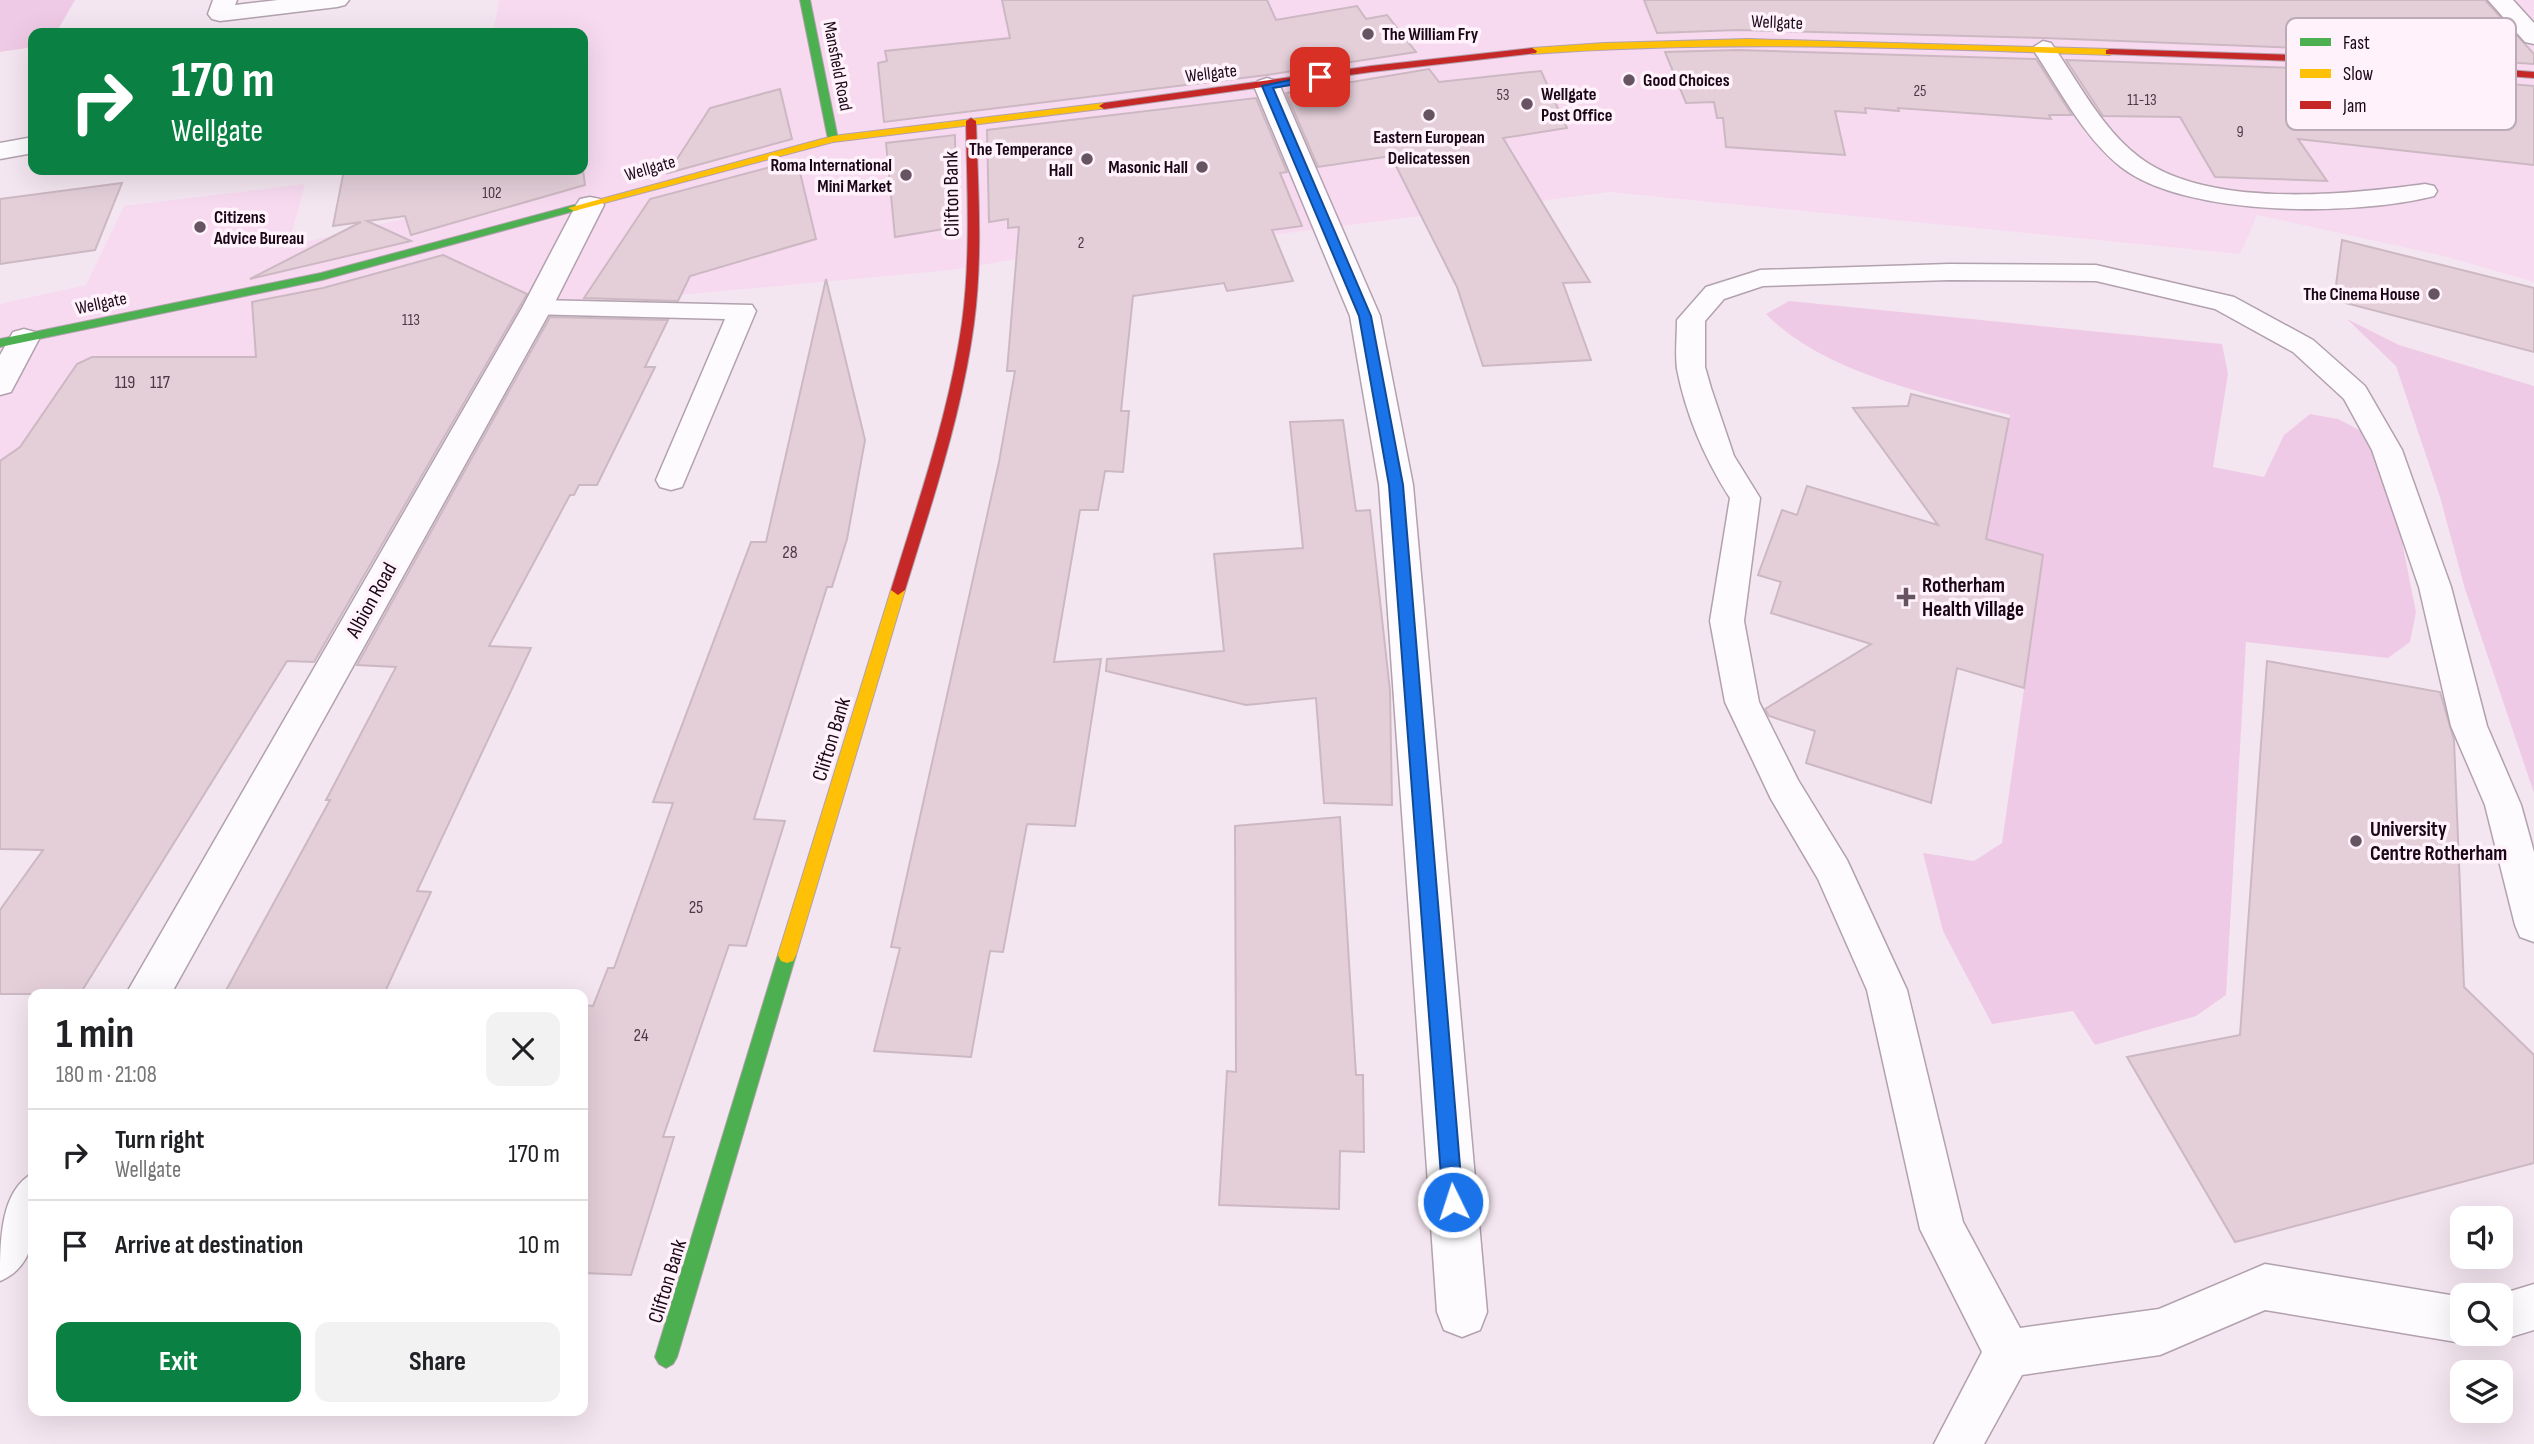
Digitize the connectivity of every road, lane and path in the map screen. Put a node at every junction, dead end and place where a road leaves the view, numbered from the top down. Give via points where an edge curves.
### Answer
1 (337, 0) edge
2 (805, 0) edge
3 (2500, 0) edge
4 (222, 7) edge
5 (2534, 37) edge
6 (2043, 48) junction
7 (2286, 58) edge
8 (2516, 74) edge
9 (2534, 75) edge
10 (1267, 86) junction
11 (971, 121) junction
12 (833, 139) junction
13 (28, 146) edge
14 (0, 151) edge
15 (2425, 191) dead end
16 (590, 205) junction
17 (537, 308) junction
18 (12, 341) edge
19 (0, 385) edge
20 (671, 480) dead end
21 (2534, 925) edge
22 (151, 989) edge
23 (28, 1206) edge
24 (0, 1256) edge
25 (2534, 1307) edge
26 (1462, 1312) dead end
27 (2513, 1313) edge
28 (2450, 1318) edge
29 (2008, 1353) junction
30 (666, 1357) dead end
31 (1958, 1444) edge

1 - 4 street
2 - 12 street, Mansfield Road
3 - 5 street
6 - 7 street, Wellgate
6 - 10 street, Wellgate via 1738,40 1609,44 1427,60
6 - 15 lane via 2130,163 2169,183 2200,192 2356,201
8 - 9 street, Wellgate
10 - 11 street, Wellgate
10 - 26 street via 1365,316 1396,485
11 - 12 street, Wellgate
11 - 30 street, Clifton Bank via 973,258 968,324 942,443
12 - 16 street, Wellgate
13 - 14 street
16 - 17 street, Albion Road
16 - 18 street, Wellgate via 322,276
17 - 20 lane via 742,311
17 - 22 street, Albion Road
18 - 19 street
21 - 29 lane via 2503,805 2469,726 2435,587 2387,450 2355,393 2303,346 2224,303 2096,273 1760,278 1715,293 1690,320 1691,367 1719,457 1745,498 1727,621 1742,702 1784,789 1834,871 1887,989 1942,1229
23 - 24 street
25 - 27 lane
28 - 29 lane via 2265,1287 2161,1332
29 - 31 lane

